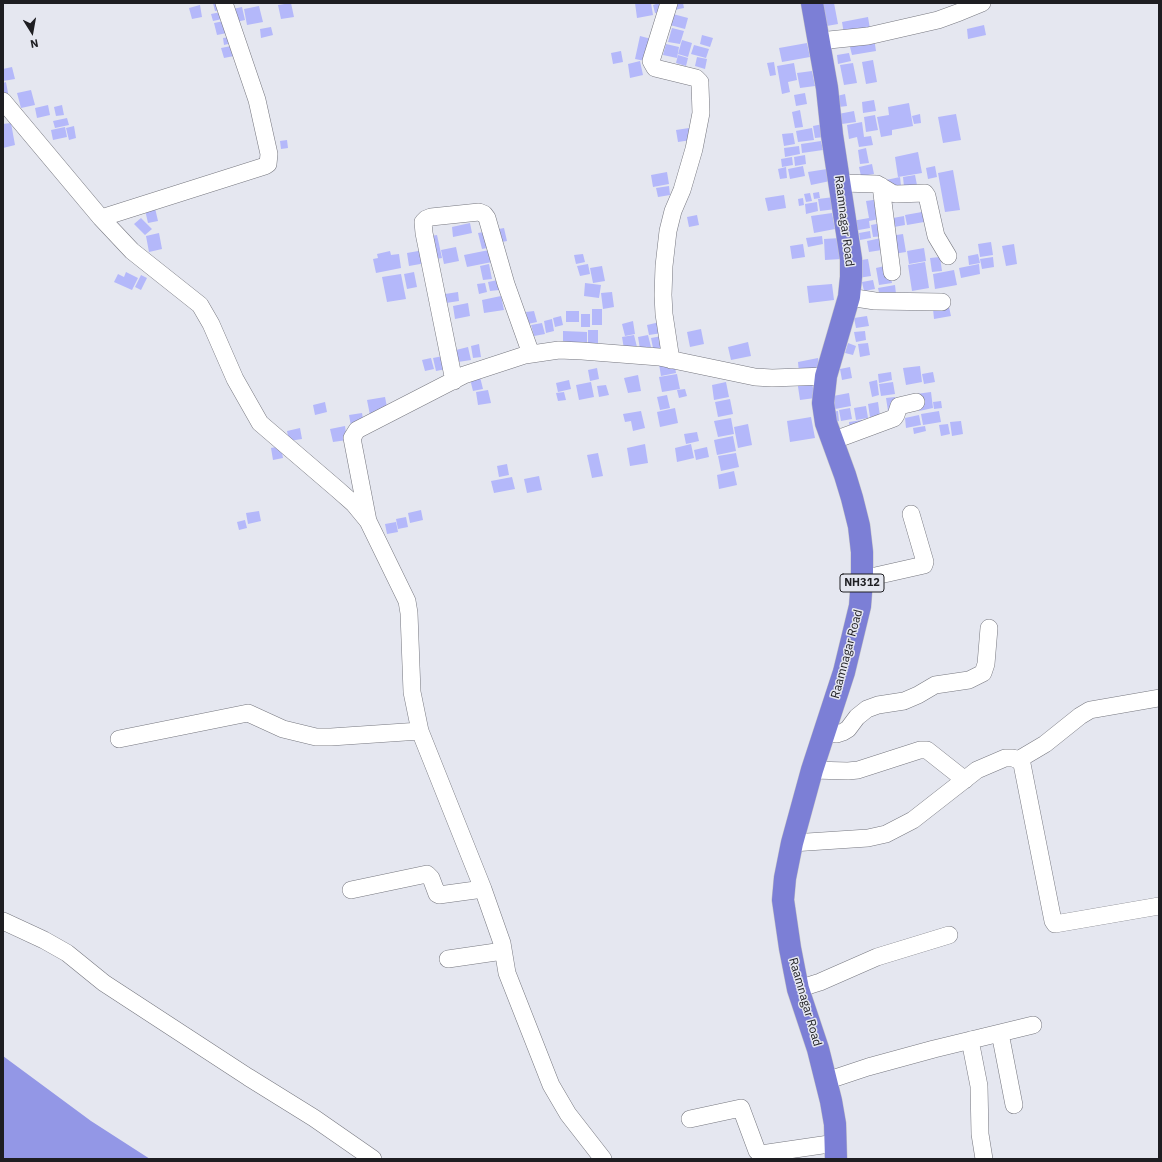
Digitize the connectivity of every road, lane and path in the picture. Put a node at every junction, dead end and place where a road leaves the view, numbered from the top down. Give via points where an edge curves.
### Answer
1 (224, 3) edge
2 (669, 3) edge
3 (812, 3) edge
4 (982, 3) edge
5 (819, 41) junction
6 (3, 101) edge
7 (840, 183) junction
8 (881, 186) junction
9 (101, 218) junction
10 (948, 256) dead end
11 (892, 272) dead end
12 (849, 297) junction
13 (942, 302) dead end
14 (531, 354) junction
15 (671, 360) junction
16 (826, 376) junction
17 (454, 380) junction
18 (916, 402) dead end
19 (832, 442) junction
20 (911, 514) dead end
21 (368, 521) junction
22 (862, 579) junction
23 (989, 628) dead end
24 (1159, 698) edge
25 (420, 731) junction
26 (823, 733) junction
27 (119, 739) dead end
28 (1018, 760) junction
29 (812, 770) junction
30 (965, 780) junction
31 (792, 843) junction
32 (484, 889) junction
33 (351, 890) dead end
34 (1159, 906) edge
35 (3, 922) edge
36 (949, 935) dead end
37 (503, 951) junction
38 (448, 959) dead end
39 (798, 989) junction
40 (1032, 1026) dead end
41 (1000, 1033) junction
42 (970, 1040) junction
43 (826, 1081) junction
44 (1014, 1106) dead end
45 (690, 1118) dead end
46 (836, 1151) edge
47 (373, 1159) edge
48 (603, 1159) edge
49 (984, 1159) edge

1 - 9 street via 257,100 269,154 268,164
2 - 15 street via 651,61 655,68 696,78 700,82 701,113 694,149 682,190 672,211 668,231 664,266 664,314
3 - 5 highway, Raamnagar Road / NH312
4 - 5 street via 938,20 875,35
5 - 7 highway, Raamnagar Road / NH312
6 - 9 street
7 - 8 street via 873,183
7 - 12 highway, Raamnagar Road / NH312 via 851,259
8 - 10 street via 894,194 926,194 936,236
8 - 11 street
9 - 21 street via 132,251 200,306 211,324 235,379 260,423 338,489
12 - 13 street via 875,302
12 - 16 highway, Raamnagar Road / NH312
14 - 15 street via 574,350 652,356
14 - 17 street
14 - 17 street via 484,214 479,212 426,218 423,222 424,233
15 - 16 street via 755,377
16 - 19 highway, Raamnagar Road / NH312 via 823,403
17 - 21 street via 357,430 352,438
18 - 19 street via 899,406 894,418
19 - 22 highway, Raamnagar Road / NH312 via 845,475 859,526
20 - 22 street via 924,565
21 - 25 street via 407,601 412,692
22 - 26 highway, Raamnagar Road / NH312 via 860,606 853,638
23 - 26 street via 983,673 969,680 935,685 904,701 878,705 867,710 843,732
24 - 28 street via 1090,710 1045,744
25 - 27 street via 316,737 283,729 248,713
25 - 32 street
26 - 29 highway, Raamnagar Road / NH312
28 - 30 street via 1005,758 977,770
28 - 34 street via 1022,764 1054,924
29 - 30 street via 858,770 927,750
29 - 31 highway, Raamnagar Road / NH312
30 - 31 street via 913,820 886,834 868,838
31 - 39 highway, Raamnagar Road / NH312 via 783,900
32 - 33 street via 439,895 427,874
32 - 37 street
35 - 47 street via 44,940 67,954 104,983 314,1118
36 - 39 street via 877,957
37 - 38 street
37 - 48 street via 507,973 551,1085 568,1114
39 - 43 highway, Raamnagar Road / NH312 via 810,1021
40 - 41 street
41 - 42 street
41 - 44 street
42 - 43 street
42 - 49 street via 979,1086 980,1134
43 - 46 highway, Raamnagar Road / NH312 via 835,1124
45 - 46 street via 741,1108 757,1151 761,1154

